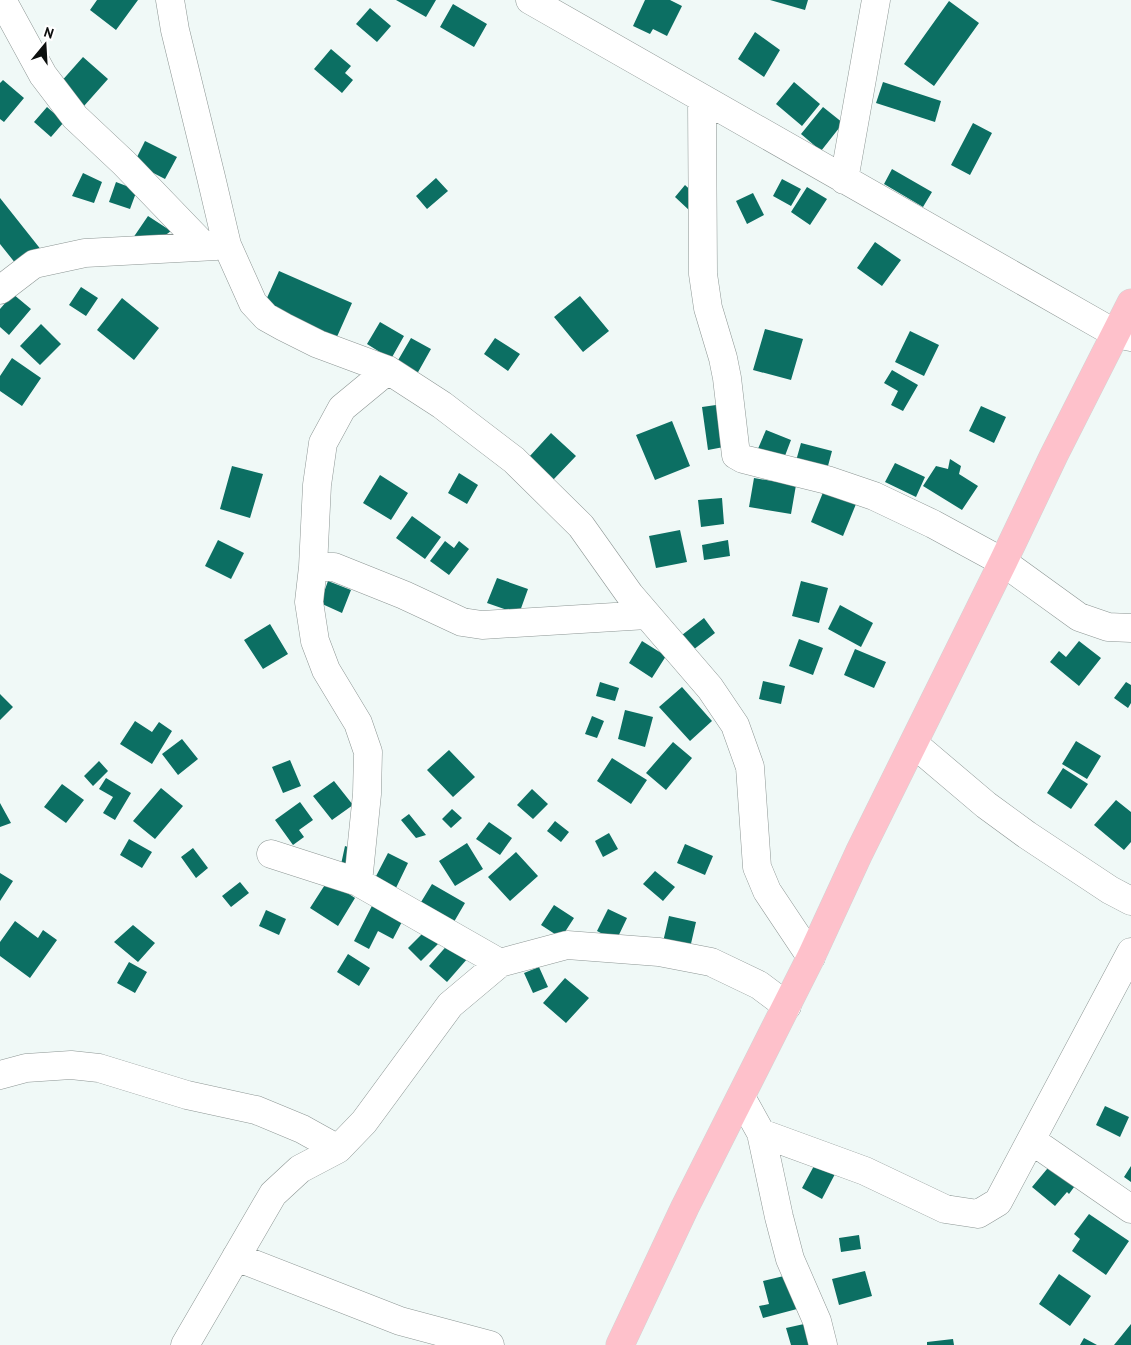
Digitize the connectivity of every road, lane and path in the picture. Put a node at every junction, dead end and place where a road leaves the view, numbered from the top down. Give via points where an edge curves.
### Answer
1 (2, 0) edge
2 (170, 0) edge
3 (530, 0) edge
4 (876, 0) edge
5 (702, 99) junction
6 (844, 180) junction
7 (215, 246) junction
8 (0, 290) edge
9 (1131, 303) edge
10 (1123, 335) edge
11 (388, 370) junction
12 (1003, 562) junction
13 (313, 567) junction
14 (647, 615) junction
15 (1131, 628) edge
16 (914, 744) junction
17 (271, 854) dead end
18 (358, 882) junction
19 (1131, 901) edge
20 (1131, 952) edge
21 (811, 958) junction
22 (500, 963) junction
23 (787, 1006) junction
24 (0, 1075) edge
25 (741, 1097) junction
26 (761, 1133) junction
27 (1031, 1140) junction
28 (338, 1149) junction
29 (1131, 1209) edge
30 (236, 1256) junction
31 (185, 1345) edge
32 (490, 1345) edge
33 (620, 1345) edge
34 (823, 1345) edge

1 - 7 street via 43,74 75,117
2 - 7 street via 212,177
3 - 5 street
4 - 6 street
5 - 6 street
5 - 12 street via 703,274 708,308 727,378 736,455 874,496
6 - 10 street
7 - 8 street via 85,253 34,264
7 - 11 street via 252,303 266,316 318,344
9 - 10 main road
10 - 12 main road via 1054,455
11 - 13 street via 342,408 323,444 317,485
11 - 14 street via 442,405 514,460 581,526
12 - 15 street via 1079,617 1108,627
12 - 16 main road
13 - 14 street via 334,567 462,622 482,626
13 - 18 street via 310,602 315,641 326,670 358,723 368,752
14 - 21 street via 710,688 735,725 750,767 757,867 767,891
16 - 19 street via 1027,835
16 - 21 main road
17 - 18 street
18 - 22 street
20 - 27 street
21 - 23 main road
22 - 23 street via 567,945 659,952 711,962 759,985
22 - 28 street via 450,1005 364,1122
23 - 25 main road
24 - 28 street via 26,1068 71,1065 99,1068 187,1095 256,1110 302,1129
25 - 26 street
25 - 33 main road
26 - 27 street via 865,1171 945,1209 978,1214 998,1202
26 - 34 street via 790,1258 817,1321
27 - 29 street
28 - 30 street via 300,1169 273,1194
30 - 31 street
30 - 32 street via 400,1321

